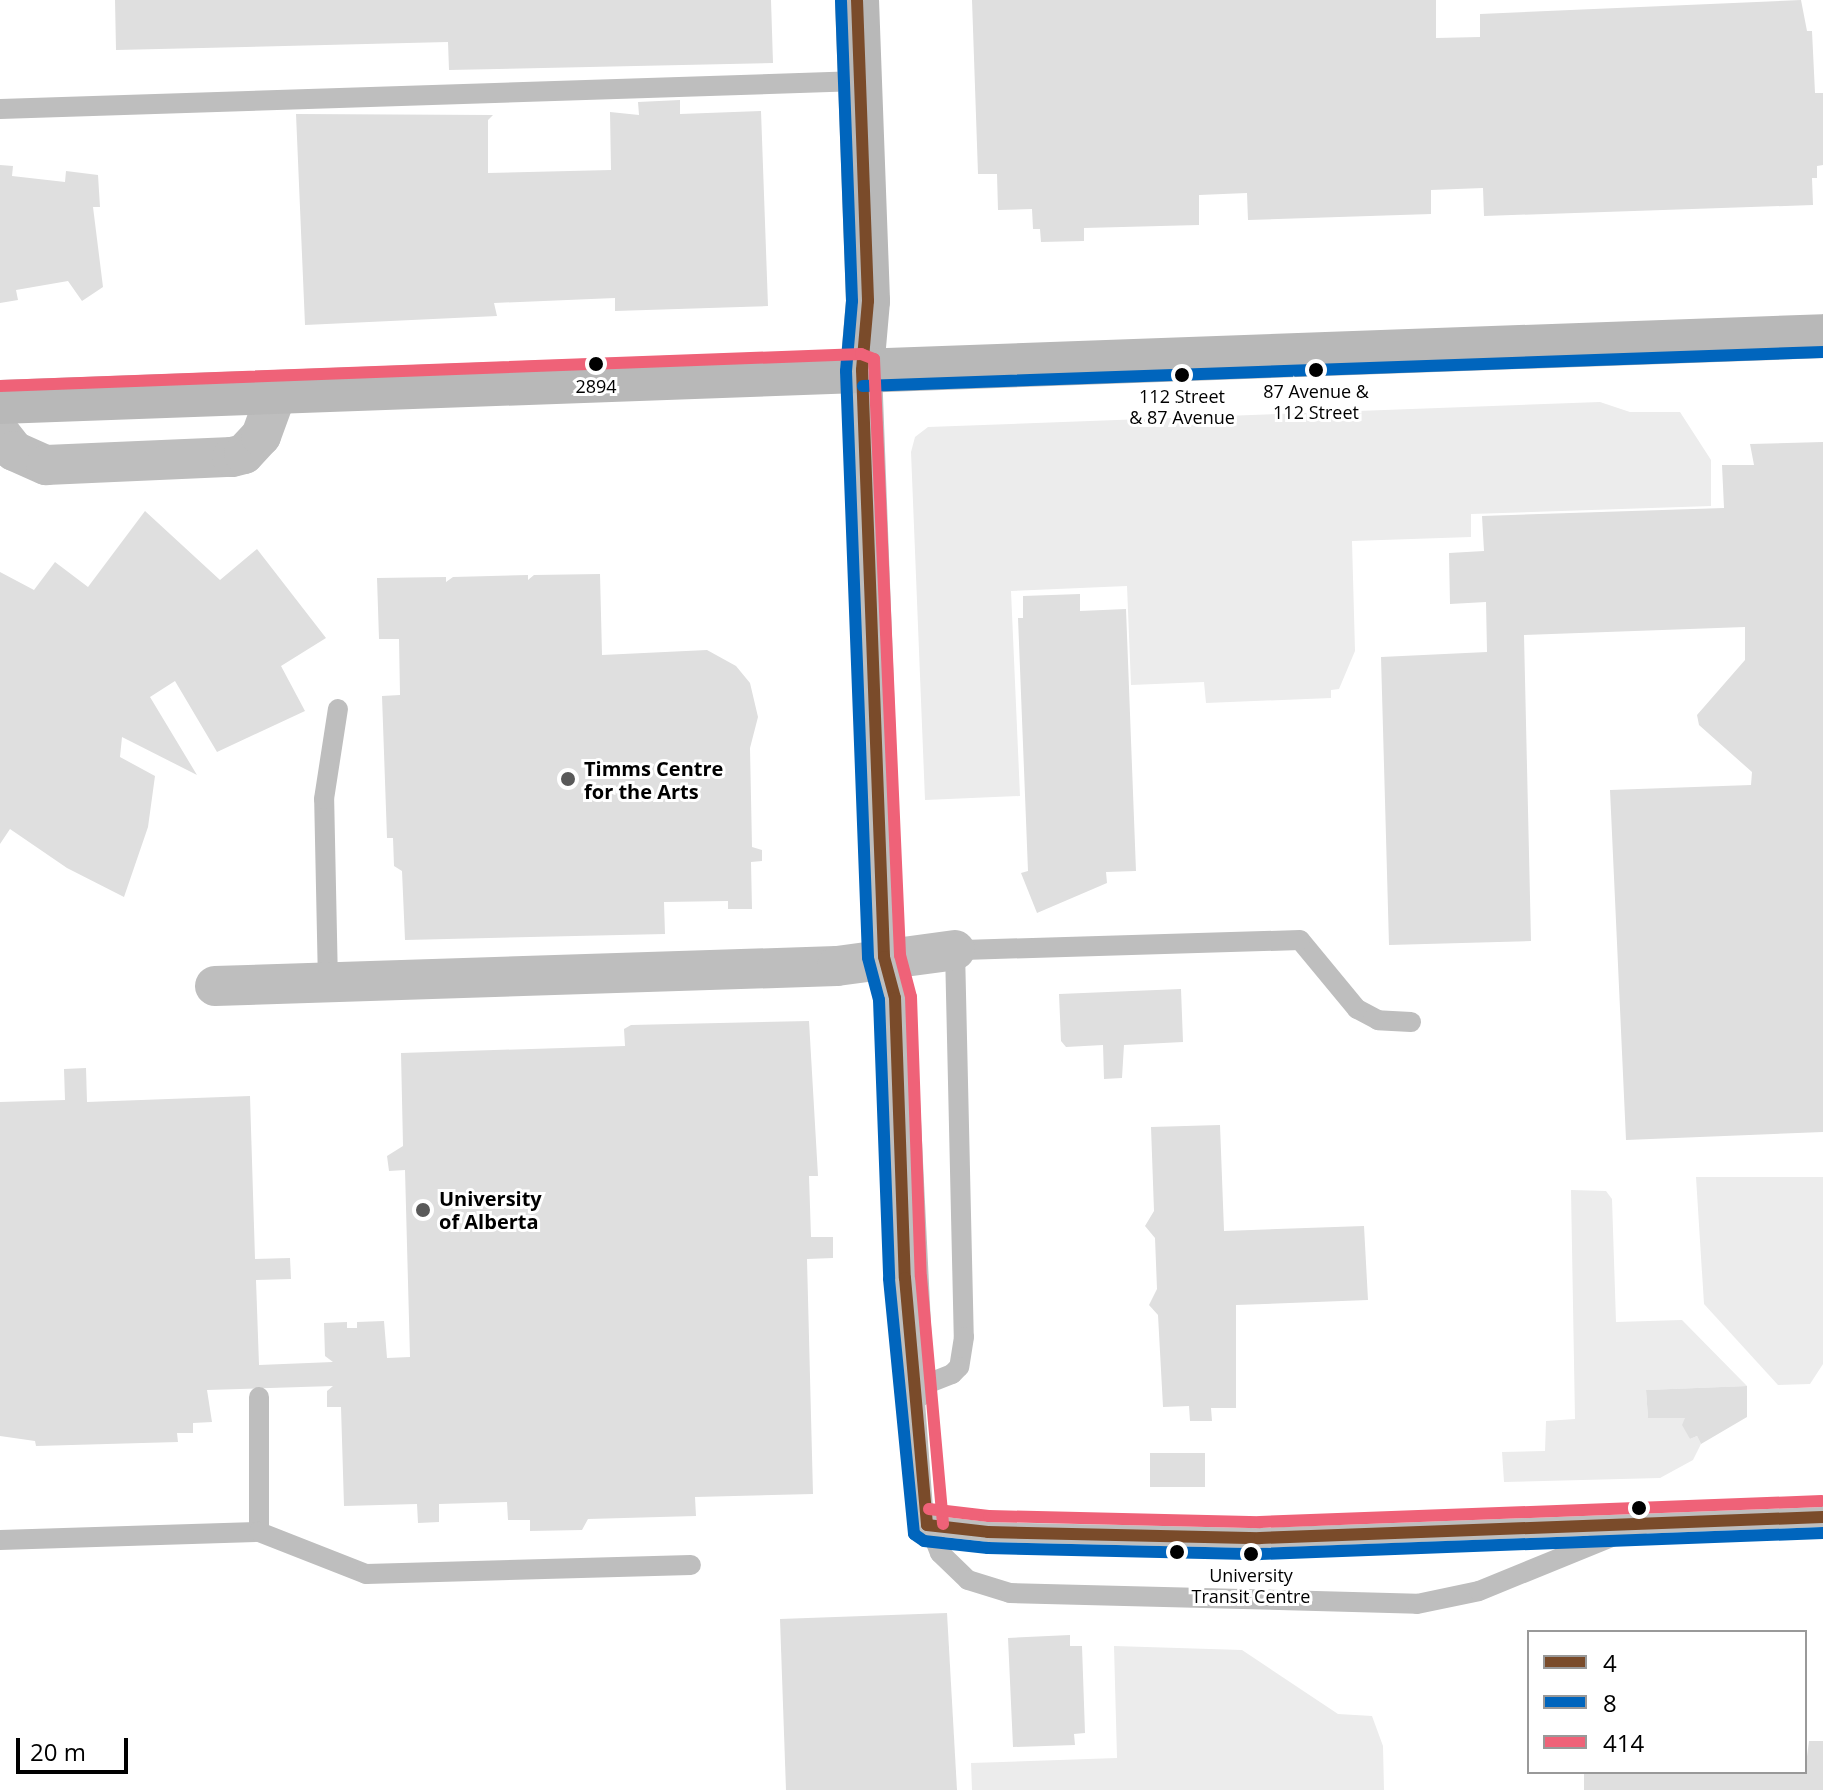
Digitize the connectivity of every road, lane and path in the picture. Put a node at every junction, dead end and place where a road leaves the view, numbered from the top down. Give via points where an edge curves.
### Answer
1 (857, 0) edge
2 (860, 81) junction
3 (0, 109) edge
4 (1823, 336) edge
5 (862, 370) junction
6 (277, 392) junction
7 (0, 402) edge
8 (0, 433) edge
9 (338, 709) dead end
10 (955, 950) junction
11 (884, 957) junction
12 (328, 983) junction
13 (215, 986) dead end
14 (1411, 1022) dead end
15 (914, 1389) junction
16 (259, 1397) dead end
17 (1823, 1517) edge
18 (1643, 1524) junction
19 (927, 1525) junction
20 (259, 1532) junction
21 (0, 1540) edge
22 (691, 1565) dead end

1 - 2 main road
2 - 3 lane
2 - 5 main road via 868,301
4 - 5 main road
5 - 6 main road
5 - 11 street
6 - 7 main road
6 - 8 street via 253,448 232,457 46,465 21,456
9 - 12 lane via 324,799
10 - 11 street
10 - 14 lane via 1300,940 1357,1009 1378,1020
10 - 15 lane via 964,1337 959,1367
11 - 12 street via 837,966
11 - 15 street via 895,998
12 - 13 street
15 - 19 lane
16 - 20 lane
17 - 18 lane
18 - 19 lane via 1178,1538
18 - 19 lane via 1479,1591 1417,1604 1010,1593 968,1580 955,1570
20 - 21 lane
20 - 22 lane via 366,1574

